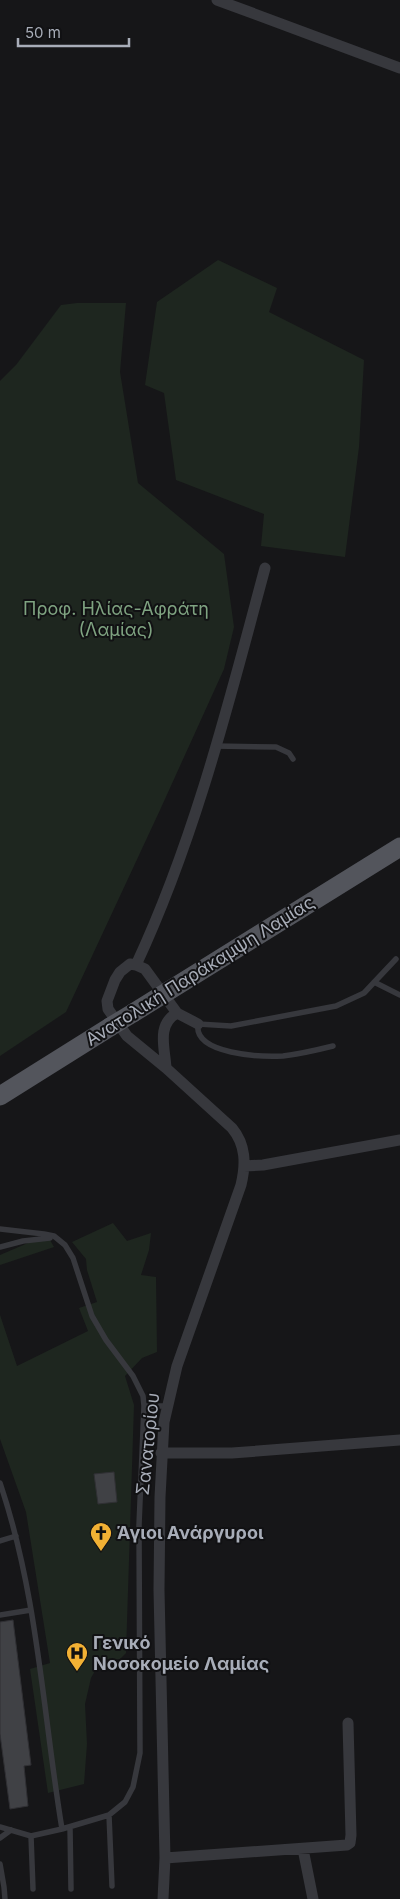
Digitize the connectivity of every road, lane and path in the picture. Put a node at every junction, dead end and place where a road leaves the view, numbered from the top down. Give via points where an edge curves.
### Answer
1 (217, 0) edge
2 (400, 68) edge
3 (265, 568) dead end
4 (215, 746) junction
5 (294, 759) dead end
6 (400, 847) edge
7 (396, 959) dead end
8 (136, 965) junction
9 (374, 982) junction
10 (164, 994) junction
11 (400, 995) edge
12 (177, 1013) junction
13 (198, 1024) junction
14 (333, 1046) dead end
15 (166, 1068) junction
16 (0, 1096) edge
17 (400, 1140) edge
18 (244, 1166) junction
19 (0, 1229) edge
20 (57, 1238) junction
21 (0, 1247) edge
22 (144, 1406) junction
23 (167, 1406) junction
24 (400, 1440) edge
25 (161, 1453) junction
26 (0, 1483) edge
27 (16, 1536) junction
28 (0, 1541) edge
29 (31, 1610) junction
30 (0, 1615) edge
31 (348, 1723) dead end
32 (109, 1816) junction
33 (0, 1827) edge
34 (70, 1827) junction
35 (62, 1829) junction
36 (11, 1830) junction
37 (31, 1836) junction
38 (0, 1838) edge
39 (303, 1849) junction
40 (165, 1858) junction
41 (0, 1864) edge
42 (112, 1886) dead end
43 (33, 1889) dead end
44 (71, 1889) dead end
45 (4, 1899) edge
46 (163, 1899) edge
47 (313, 1899) edge

1 - 2 street
3 - 4 street
4 - 5 lane via 276,747
4 - 8 street via 178,864 158,919
6 - 10 main road, Ανατολική Παράκαμψη Λαμίας
7 - 9 lane
8 - 10 street via 146,969
8 - 15 street, Σανατορίου via 130,964 120,972 107,1001 108,1009 127,1036
9 - 11 lane
9 - 13 lane via 351,1000 319,1011 231,1026
10 - 12 street
10 - 16 main road, Ανατολική Παράκαμψη Λαμίας, bridge
12 - 13 street
12 - 15 street via 164,1025
13 - 14 lane via 202,1040 224,1050 274,1056
15 - 18 street, Σανατορίου via 232,1128 242,1145
17 - 18 street
18 - 23 street, Σανατορίου via 241,1185 177,1366
19 - 20 lane
20 - 21 lane via 40,1238
20 - 22 lane via 72,1258 92,1316 140,1386
22 - 23 lane
22 - 32 lane via 139,1525 140,1753 133,1787 125,1802
23 - 25 street, Σανατορίου
24 - 25 street via 232,1452
25 - 40 street, Σανατορίου via 159,1590
26 - 27 lane
27 - 28 lane
27 - 29 lane
29 - 30 lane
29 - 35 lane
31 - 39 street via 350,1843
32 - 34 lane
32 - 42 lane
33 - 36 lane
34 - 35 lane
34 - 44 lane
35 - 37 lane
36 - 37 lane
36 - 38 lane
37 - 43 lane
39 - 40 street
39 - 47 street
40 - 46 street, Σανατορίου
41 - 45 lane

